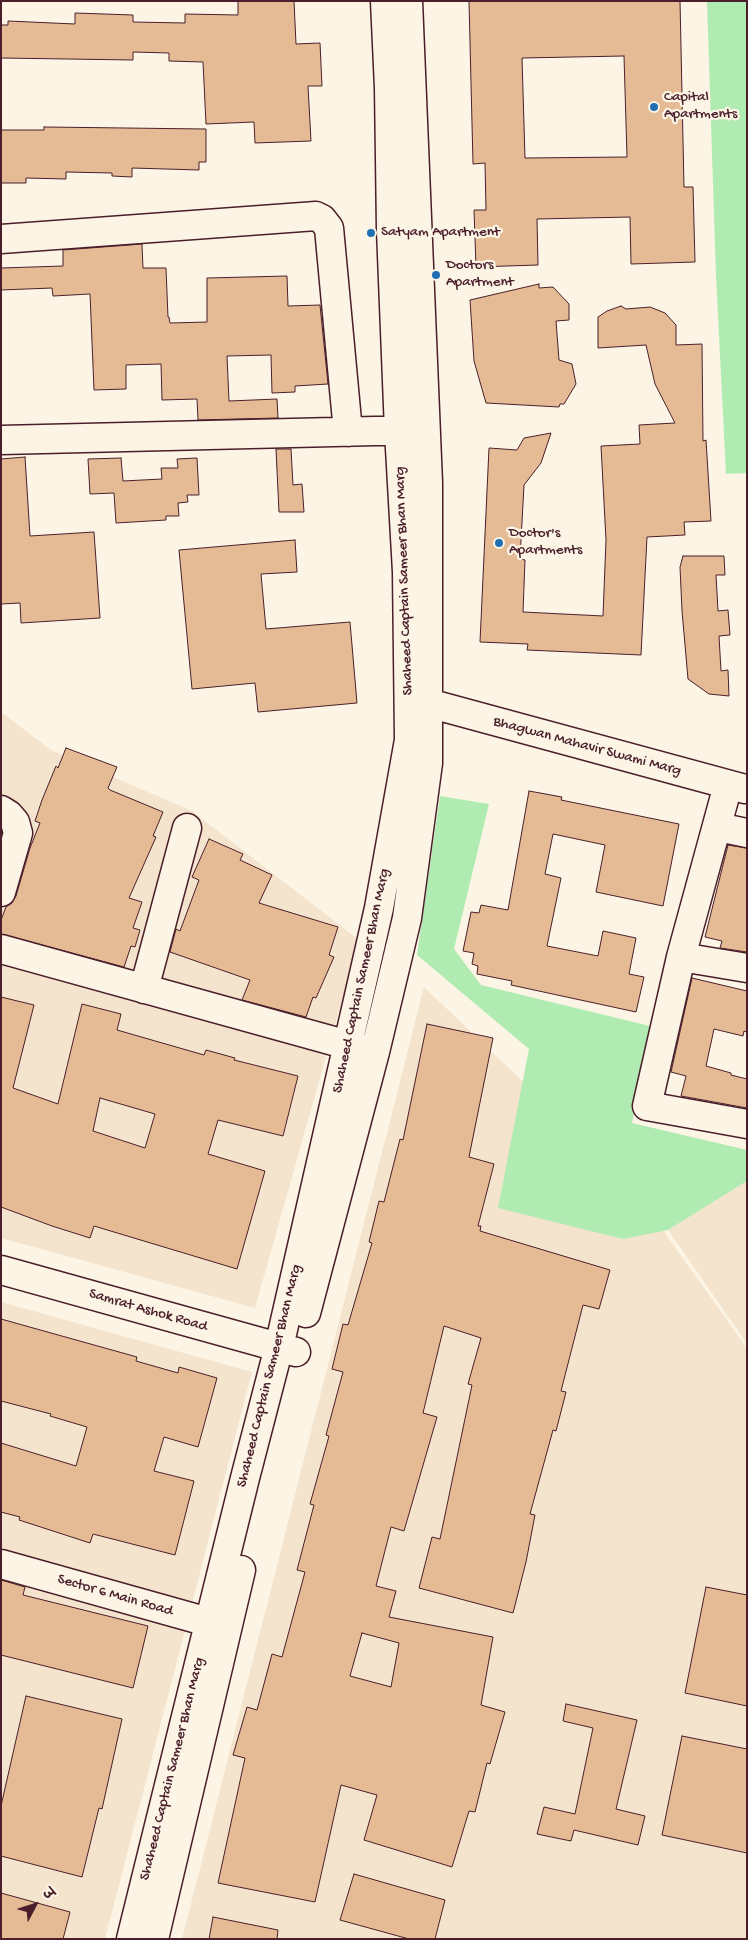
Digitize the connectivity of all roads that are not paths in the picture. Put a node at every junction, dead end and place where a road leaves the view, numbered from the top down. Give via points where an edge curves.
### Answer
1 (384, 1) edge
2 (408, 1) edge
3 (400, 88) junction
4 (1, 239) edge
5 (426, 430) junction
6 (399, 431) junction
7 (348, 432) junction
8 (1, 440) edge
9 (418, 701) junction
10 (738, 787) edge
11 (1, 810) edge
12 (718, 827) junction
13 (187, 828) dead end
14 (747, 833) edge
15 (1, 892) edge
16 (1, 949) edge
17 (681, 957) junction
18 (747, 968) edge
19 (144, 989) junction
20 (349, 1046) junction
21 (375, 1052) junction
22 (747, 1124) edge
23 (1, 1270) edge
24 (288, 1350) junction
25 (1, 1564) edge
26 (218, 1625) junction
27 (131, 1939) edge
28 (154, 1939) edge

1 - 3 street, Shaheed Captain Sameer Bhan Marg
2 - 3 street, Shaheed Captain Sameer Bhan Marg
3 - 5 street, Shaheed Captain Sameer Bhan Marg
3 - 6 street, Shaheed Captain Sameer Bhan Marg via 391,230
4 - 7 street via 322,218 329,228
5 - 6 street
5 - 9 street, Shaheed Captain Sameer Bhan Marg via 428,493
6 - 7 street
6 - 9 street, Shaheed Captain Sameer Bhan Marg
7 - 8 street
9 - 10 street, Bhagwan Mahavir Swami Marg
9 - 20 street, Shaheed Captain Sameer Bhan Marg
9 - 21 street, Shaheed Captain Sameer Bhan Marg via 428,763 407,918
10 - 12 street
11 - 15 street via 15,822 18,833
12 - 14 street
12 - 17 street
13 - 19 street
16 - 19 street
17 - 18 street
17 - 22 street via 647,1106
19 - 20 street
20 - 21 street
20 - 24 street, Shaheed Captain Sameer Bhan Marg
21 - 24 street, Shaheed Captain Sameer Bhan Marg
23 - 24 street, Samrat Ashok Road
24 - 26 street, Shaheed Captain Sameer Bhan Marg via 262,1482
25 - 26 street, Sector 6 Main Road
26 - 27 street, Shaheed Captain Sameer Bhan Marg
26 - 28 street, Shaheed Captain Sameer Bhan Marg

